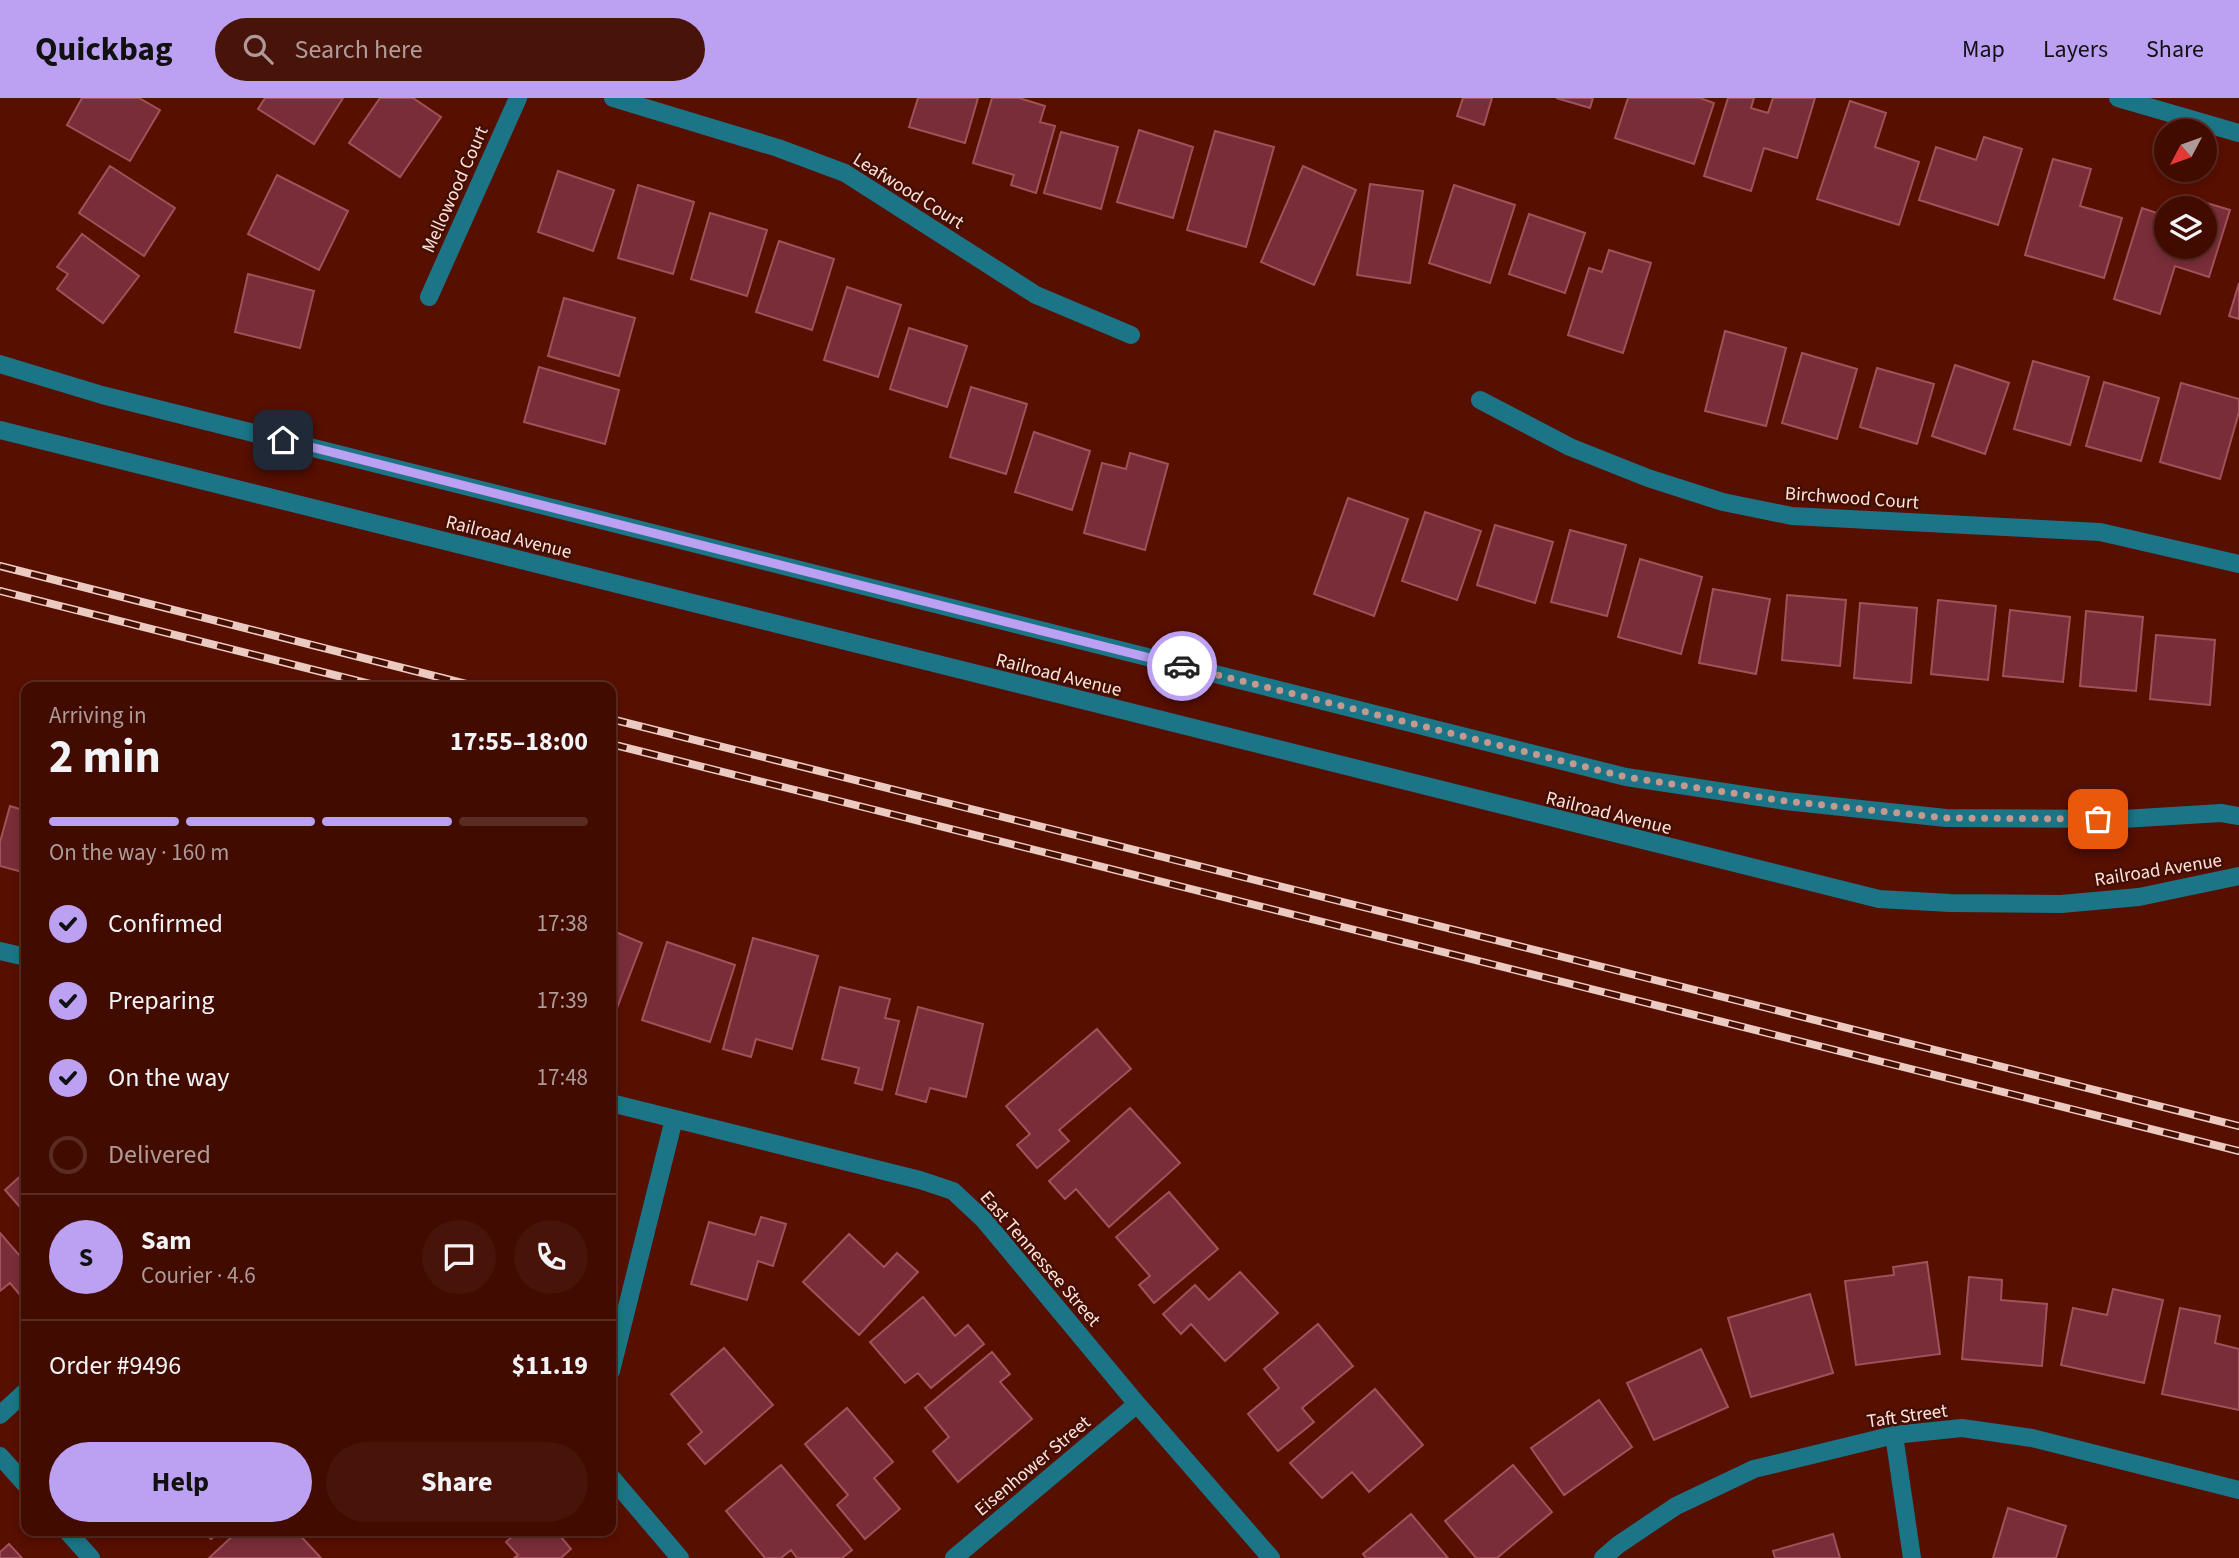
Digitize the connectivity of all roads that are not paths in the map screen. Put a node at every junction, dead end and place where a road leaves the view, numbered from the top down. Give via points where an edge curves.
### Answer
1 (518, 98) edge
2 (613, 98) edge
3 (2118, 98) edge
4 (2239, 133) edge
5 (429, 297) dead end
6 (1131, 335) dead end
7 (0, 364) edge
8 (1480, 400) dead end
9 (0, 430) edge
10 (2239, 564) edge
11 (2239, 816) edge
12 (2239, 876) edge
13 (0, 951) edge
14 (21, 956) edge
15 (616, 1104) edge
16 (674, 1119) junction
17 (616, 1351) edge
18 (21, 1396) edge
19 (1137, 1404) junction
20 (0, 1415) edge
21 (1894, 1435) junction
22 (0, 1456) edge
23 (21, 1479) edge
24 (616, 1483) edge
25 (2239, 1490) edge
26 (71, 1536) edge
27 (91, 1558) edge
28 (680, 1558) edge
29 (954, 1558) edge
30 (1271, 1558) edge
31 (1603, 1558) edge
32 (1912, 1558) edge

1 - 5 street, Mellowood Court
2 - 6 street, Leafwood Court via 845,173 1037,295
3 - 4 street
7 - 11 street, Railroad Avenue via 102,395 1626,777 1785,801 1946,818
8 - 10 street, Birchwood Court via 1570,447 1723,502 1792,516 2100,532
9 - 12 street, Railroad Avenue via 1879,899 2061,904 2139,897
13 - 14 street
15 - 16 street, East Tennessee Street
16 - 17 street
16 - 19 street, East Tennessee Street via 953,1191 984,1220
18 - 20 street
19 - 29 street, Eisenhower Street
19 - 30 street, East Tennessee Street
21 - 25 street, Taft Street via 1962,1429 2032,1438
21 - 31 street, Taft Street via 1754,1469 1676,1506
21 - 32 street
22 - 23 street
24 - 28 street
26 - 27 street

